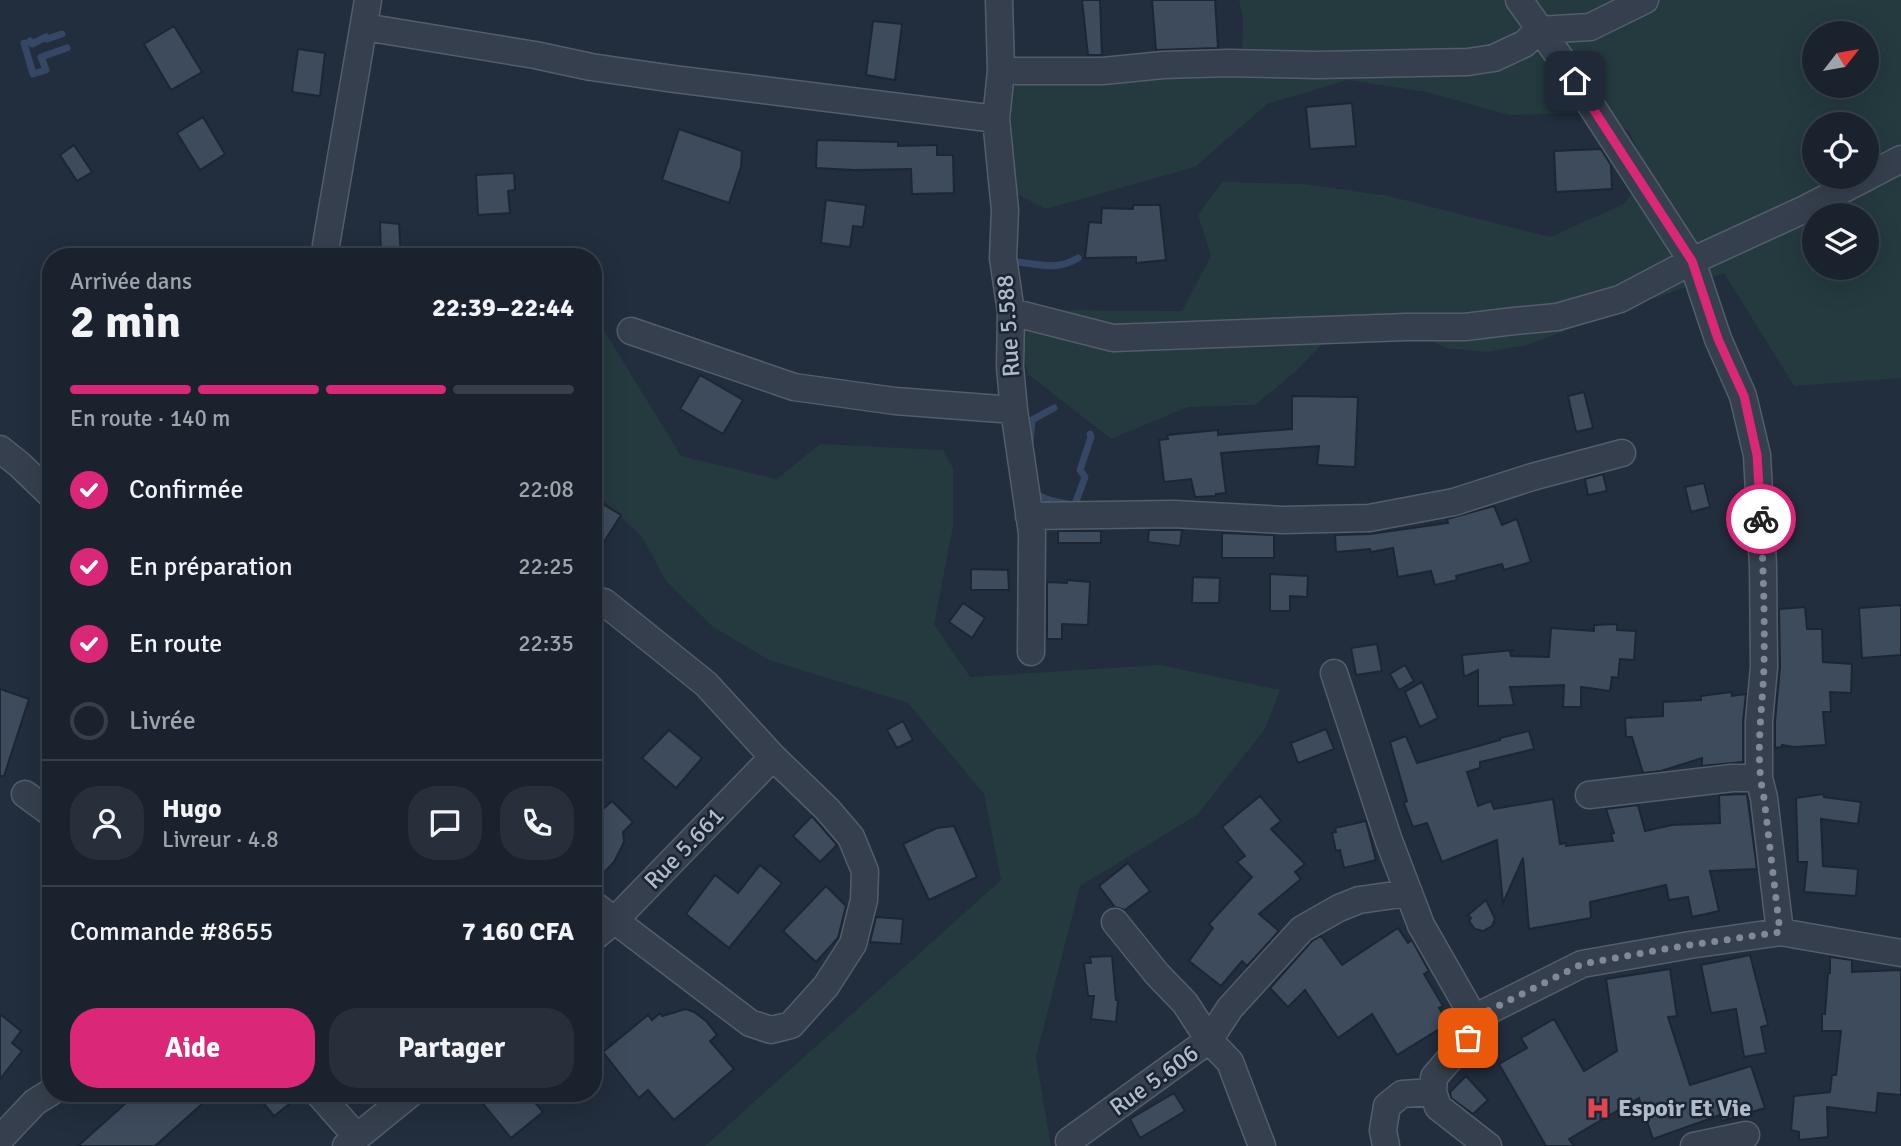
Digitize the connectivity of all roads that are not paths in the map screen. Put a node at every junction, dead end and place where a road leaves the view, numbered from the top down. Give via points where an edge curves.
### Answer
1 (368, 0) edge
2 (999, 0) edge
3 (1518, 0) edge
4 (1645, 0) edge
5 (364, 27) junction
6 (1539, 30) junction
7 (1002, 71) junction
8 (996, 119) junction
9 (1901, 159) edge
10 (1879, 171) edge
11 (1844, 189) edge
12 (326, 245) dead end
13 (1692, 261) junction
14 (1011, 312) junction
15 (631, 331) dead end
16 (1014, 410) junction
17 (0, 449) edge
18 (1622, 453) dead end
19 (42, 486) edge
20 (1029, 516) junction
21 (602, 602) edge
22 (1031, 652) dead end
23 (1334, 673) dead end
24 (773, 757) junction
25 (1759, 778) junction
26 (25, 794) dead end
27 (1589, 795) dead end
28 (42, 806) edge
29 (1409, 892) junction
30 (602, 911) edge
31 (614, 921) junction
32 (1115, 922) dead end
33 (602, 931) edge
34 (1780, 932) junction
35 (1901, 953) edge
36 (1474, 1018) junction
37 (1209, 1040) junction
38 (1433, 1092) junction
39 (42, 1097) edge
40 (325, 1102) edge
41 (400, 1102) edge
42 (1746, 1135) dead end
43 (0, 1139) edge
44 (352, 1141) edge
45 (1069, 1141) dead end
46 (1262, 1146) edge
47 (1386, 1146) edge
48 (1488, 1146) edge
49 (1694, 1146) edge

1 - 5 street
2 - 7 street, Rue 5.588
3 - 6 street
4 - 6 street via 1590,27
5 - 8 street via 591,67
5 - 12 street
6 - 7 street via 1524,44 1494,58 1468,62 1176,64 1104,71
6 - 13 street
7 - 8 street, Rue 5.588
8 - 14 street, Rue 5.588 via 1005,210 1003,258
9 - 10 street
11 - 13 street
13 - 14 street via 1620,299 1583,310 1465,327 1113,338
13 - 25 street via 1718,339 1744,396 1757,455 1764,592
14 - 16 street, Rue 5.588
15 - 16 street via 794,387
16 - 20 street, Rue 5.588
17 - 19 street
18 - 20 street via 1454,502 1369,518
20 - 22 street, Rue 5.588
21 - 24 street via 706,684
23 - 29 street
24 - 31 street, Rue 5.661
24 - 31 street via 851,837 864,871 864,900 853,944 826,986 791,1025 771,1030 750,1023
25 - 27 street
25 - 34 street
26 - 28 street
29 - 36 street via 1421,925
29 - 37 street via 1359,900 1302,929 1230,1008
30 - 31 street
31 - 33 street, Rue 5.661
32 - 37 street via 1185,1003
34 - 35 street
34 - 36 street via 1582,964
36 - 38 street via 1468,1038 1434,1077
37 - 45 street, Rue 5.606
37 - 46 street, Rue 5.606 via 1230,1062
38 - 47 street via 1402,1094 1387,1106
38 - 48 street via 1438,1107
39 - 43 street
40 - 44 street
41 - 44 street
42 - 49 street

